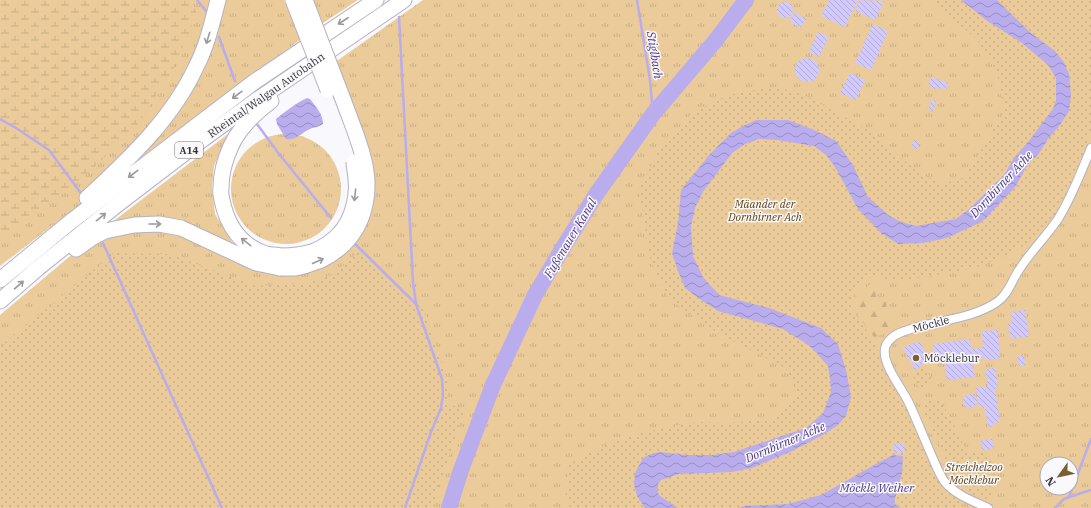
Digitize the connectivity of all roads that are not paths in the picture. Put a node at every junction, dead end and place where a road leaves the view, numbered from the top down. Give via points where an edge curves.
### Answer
1 (218, 0) edge
2 (292, 0) edge
3 (305, 0) edge
4 (376, 0) edge
5 (404, 0) edge
6 (346, 40) junction
7 (1091, 148) edge
8 (24, 260) junction
9 (281, 262) junction
10 (38, 268) junction
11 (0, 280) edge
12 (0, 301) edge
13 (988, 508) edge

1 -> 8 highway via 207,41 196,67 160,125 88,197 27,247
2 -> 9 highway, bridge via 344,130 353,158 356,181 355,200 349,219 340,233 326,245 312,252
9 -> 3 highway, bridge via 296,268 331,255 343,246 356,230 366,202 367,183 363,158
4 -> 8 highway, Rheintal/Walgau Autobahn / A14 via 254,82
5 - 6 highway, Rheintal/Walgau Autobahn / A14
9 -> 6 highway via 241,239 230,224 220,189 225,160 238,134 259,110 311,71
10 -> 6 highway, Rheintal/Walgau Autobahn / A14 via 203,139
7 - 13 street, Möckle via 1065,208 998,302 970,314 906,331 894,336 885,349 892,374 908,402 944,481 958,493
8 - 11 highway, Rheintal/Walgau Autobahn / A14
10 -> 9 highway via 65,257 105,231 134,225 159,224 181,228 256,263
12 -> 10 highway, Rheintal/Walgau Autobahn / A14

